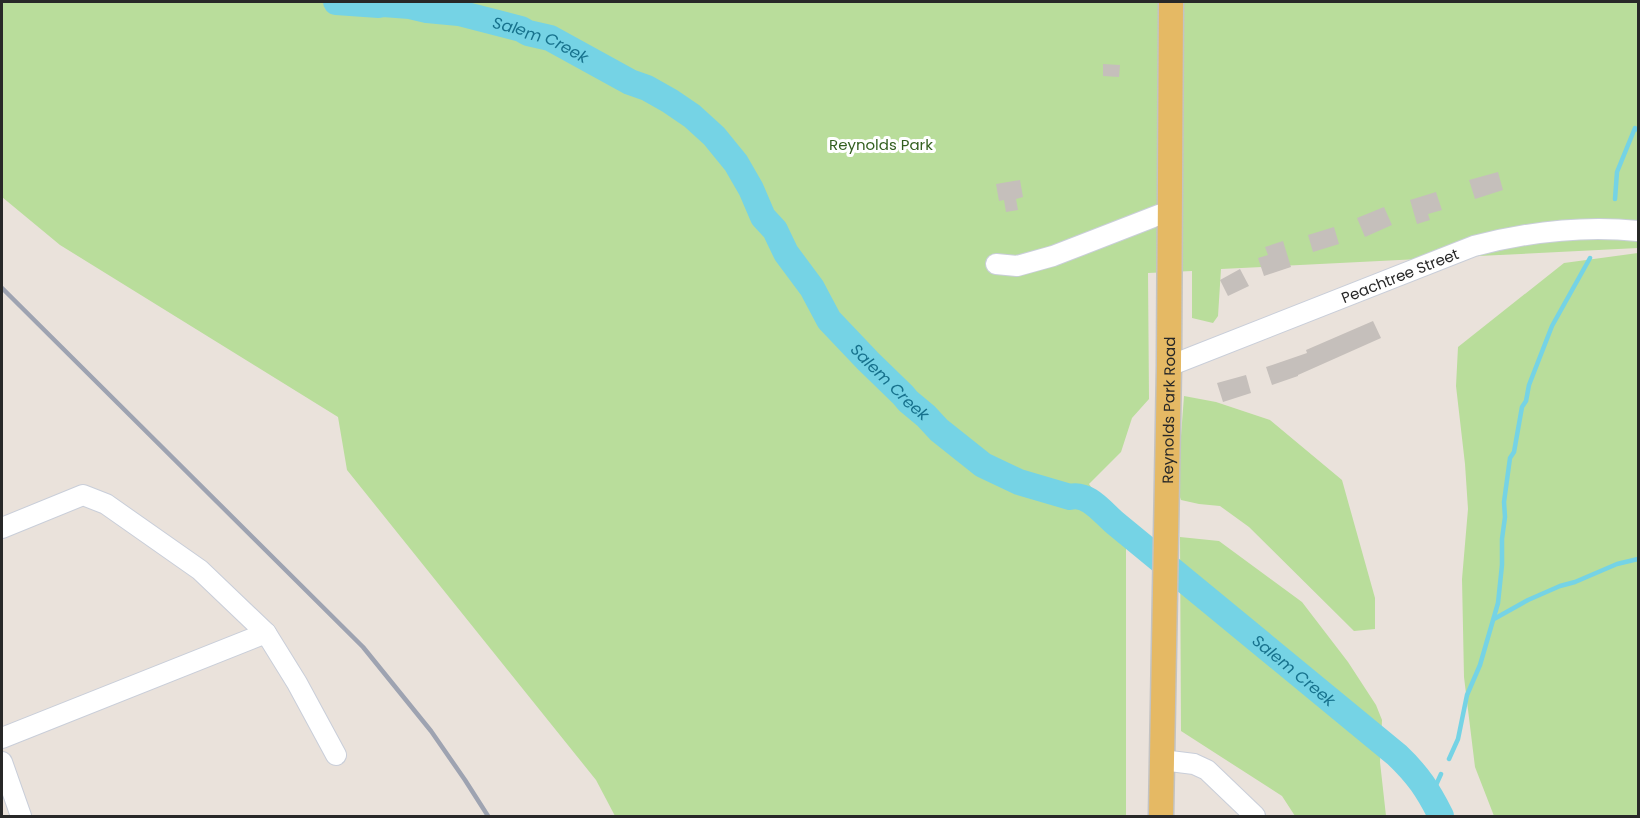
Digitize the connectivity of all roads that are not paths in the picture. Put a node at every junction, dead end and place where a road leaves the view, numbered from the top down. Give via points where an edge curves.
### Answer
1 (1171, 2) edge
2 (1169, 211) junction
3 (1638, 231) edge
4 (996, 264) dead end
5 (1169, 366) junction
6 (2, 528) edge
7 (266, 633) junction
8 (2, 738) edge
9 (336, 755) dead end
10 (1162, 760) junction
11 (2, 762) edge
12 (21, 816) edge
13 (1161, 816) edge
14 (1255, 816) edge

1 - 2 main road, Reynolds Park Road
2 - 4 street via 1053,256 1017,266
2 - 5 main road, Reynolds Park Road
3 - 5 street, Peachtree Street via 1543,232 1474,246
5 - 10 main road, Reynolds Park Road
6 - 7 street via 83,495 106,504 200,570
7 - 8 street
7 - 9 street
10 - 13 main road, Reynolds Park Road
10 - 14 street via 1194,764 1207,770
11 - 12 street

